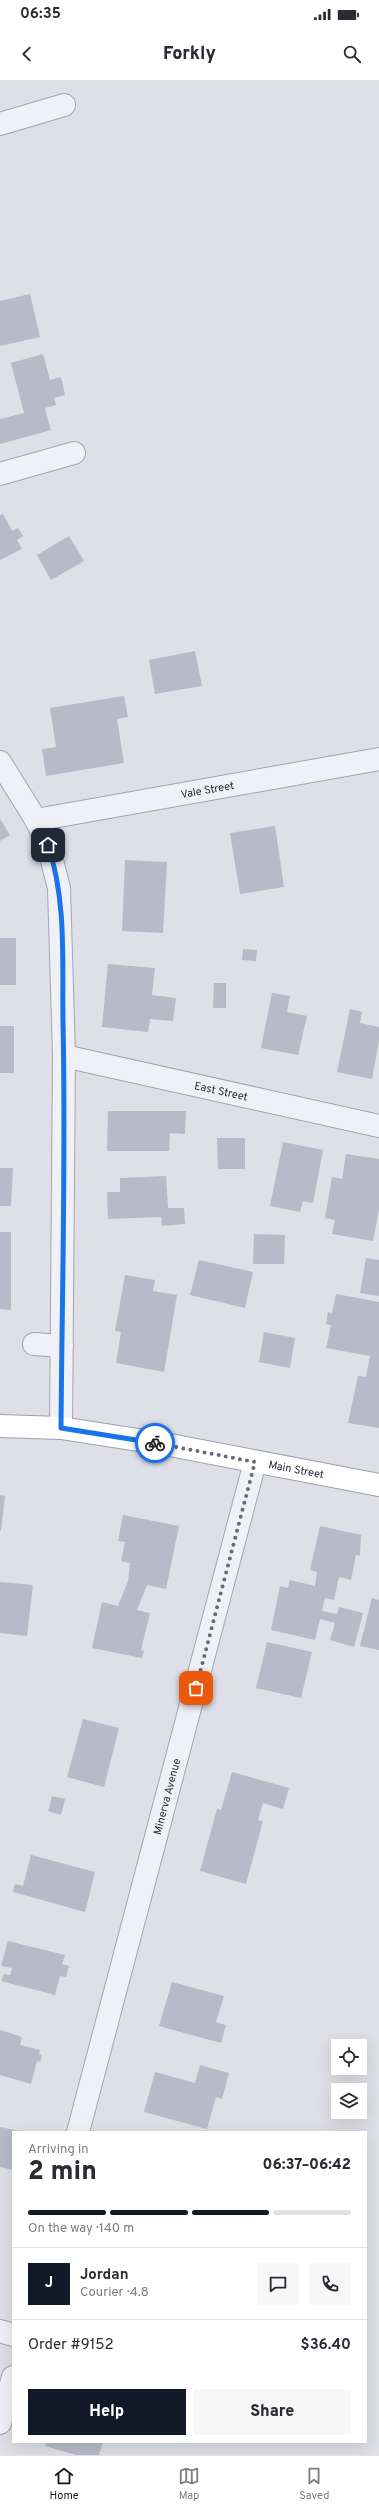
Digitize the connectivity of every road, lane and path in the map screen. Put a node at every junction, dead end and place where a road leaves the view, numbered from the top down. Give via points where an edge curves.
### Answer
1 (64, 105) dead end
2 (0, 124) edge
3 (74, 453) dead end
4 (0, 474) edge
5 (379, 758) edge
6 (0, 762) edge
7 (36, 820) junction
8 (64, 1056) junction
9 (379, 1126) edge
10 (34, 1344) dead end
11 (62, 1346) junction
12 (0, 1426) edge
13 (61, 1428) junction
14 (255, 1462) junction
15 (379, 1485) edge
16 (78, 2131) edge
17 (0, 2331) edge
18 (12, 2335) edge
19 (12, 2381) edge
20 (0, 2423) edge

1 - 2 street
3 - 4 street
5 - 7 street, Vale Street
6 - 7 street
7 - 8 street via 48,845 59,888
8 - 9 street, East Street
8 - 11 street
10 - 11 street
11 - 13 street
12 - 13 main road, Main Street
13 - 14 main road, Main Street
14 - 15 main road, Main Street
14 - 16 street, Minerva Avenue
17 - 18 street
19 - 20 street

